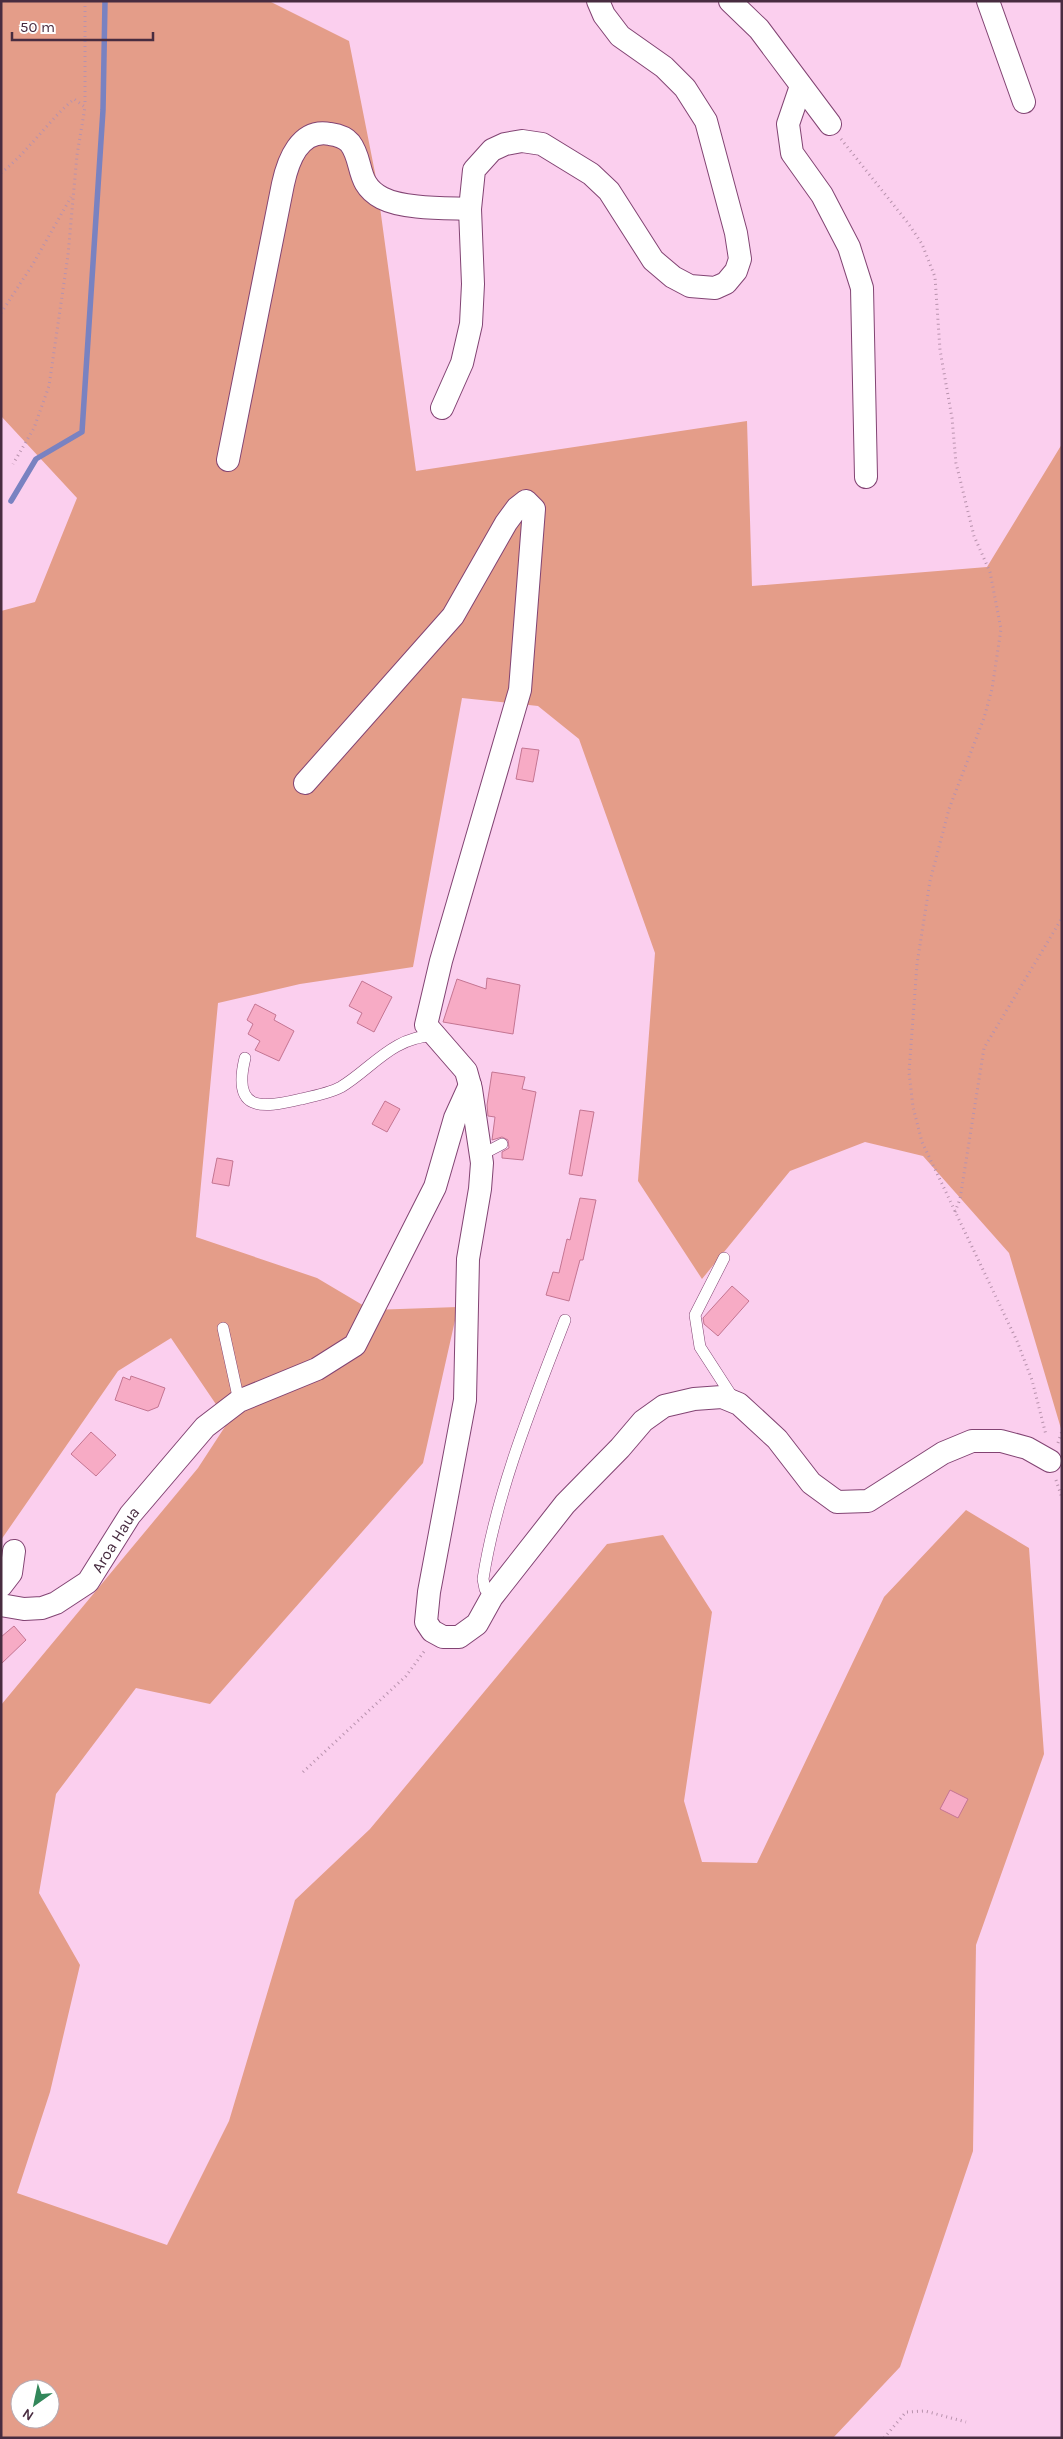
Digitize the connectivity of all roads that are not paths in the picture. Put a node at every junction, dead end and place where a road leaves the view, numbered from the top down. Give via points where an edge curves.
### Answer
1 (598, 1) edge
2 (730, 1) edge
3 (988, 1) edge
4 (801, 86) junction
5 (1024, 102) dead end
6 (830, 124) road end
7 (470, 209) junction
8 (442, 408) dead end
9 (228, 460) dead end
10 (866, 477) dead end
11 (305, 783) dead end
12 (433, 1035) junction
13 (245, 1058) dead end
14 (470, 1085) junction
15 (502, 1144) dead end
16 (481, 1155) junction
17 (724, 1258) dead end
18 (565, 1320) dead end
19 (223, 1328) dead end
20 (239, 1401) junction
21 (737, 1403) junction
22 (1050, 1460) road end
23 (14, 1551) dead end
24 (1, 1586) edge
25 (492, 1596) junction
26 (1, 1605) edge

1 - 7 street via 620,36 664,67 685,88 706,121 736,233 740,259 736,271 726,283 715,288 690,286 673,277 654,260 609,192 591,174 542,144 522,141 492,150 474,170
2 - 4 street via 759,29
3 - 5 street
4 - 6 street
4 - 10 street via 788,124 792,153 826,203 849,247 862,288
7 - 8 street via 471,324 462,363
7 - 9 street via 416,206 382,199 366,186 350,144 340,136 324,133 309,136 300,144 288,159 282,184
11 - 12 street via 452,616 506,523 526,501 534,509 520,690 430,1002 426,1025
12 - 13 lane via 412,1038 396,1047 340,1088 274,1105 260,1105 242,1090 240,1078
12 - 14 street via 466,1071
14 - 16 street
14 - 20 street, Aroa Haua via 455,1118 435,1187 355,1345 318,1369
15 - 16 lane
16 - 25 street via 480,1189 468,1259 465,1400 426,1622 437,1634 459,1637 477,1624
17 - 21 lane via 695,1315 700,1347
18 - 25 lane via 496,1516 483,1578 485,1589
19 - 20 lane
20 - 26 street, Aroa Haua via 205,1427 130,1515 88,1582 56,1603 42,1608
21 - 22 street via 777,1439 811,1483 836,1502 868,1501 943,1454 972,1442 1001,1441 1027,1448
21 - 25 street via 722,1397 694,1400 664,1406 643,1420 566,1504
23 - 24 street via 11,1573

